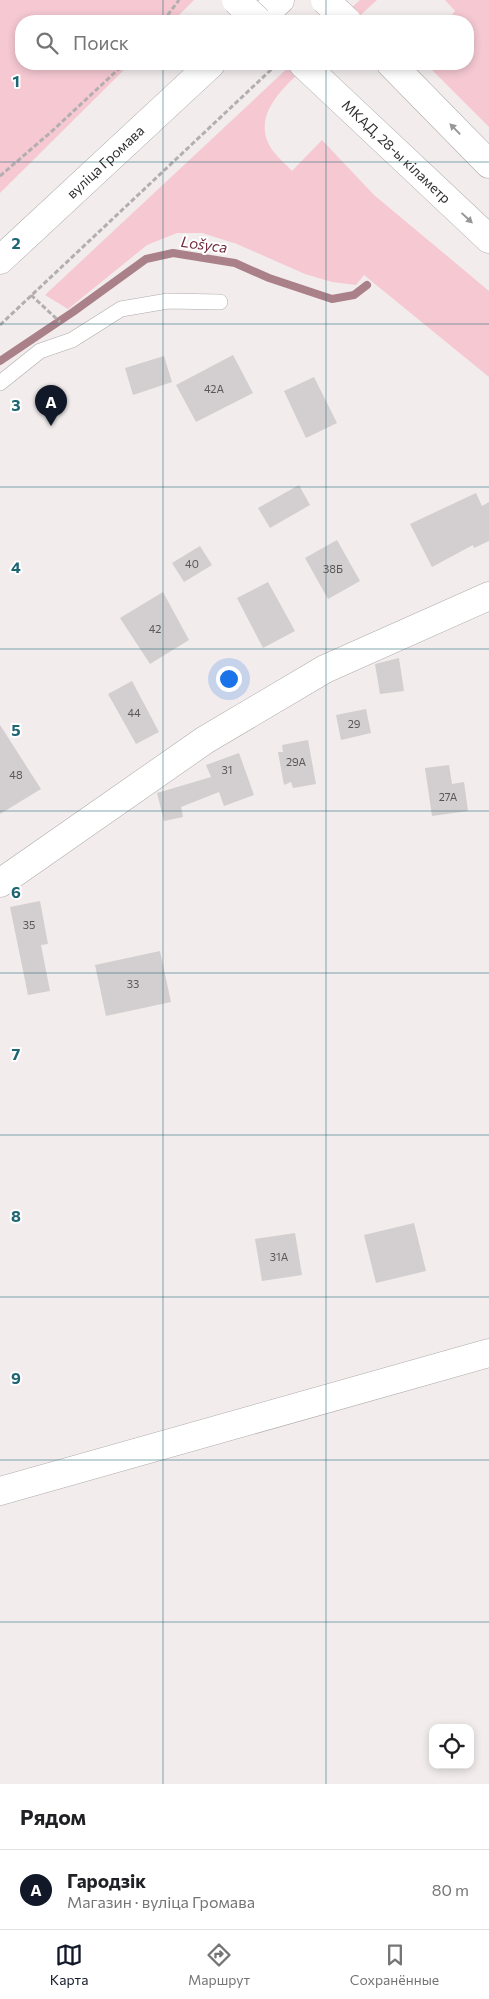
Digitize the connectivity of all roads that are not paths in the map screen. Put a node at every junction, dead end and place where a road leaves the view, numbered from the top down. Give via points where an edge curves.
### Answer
1 (236, 0) edge
2 (280, 0) edge
3 (325, 0) edge
4 (252, 15) edge
5 (264, 15) edge
6 (341, 15) edge
7 (205, 70) edge
8 (309, 70) edge
9 (397, 70) edge
10 (489, 164) edge
11 (489, 239) edge
12 (0, 260) edge
13 (220, 302) dead end
14 (0, 383) edge
15 (489, 596) edge
16 (0, 883) edge
17 (489, 1353) edge
18 (0, 1491) edge

1 - 4 main road, bridge
2 - 5 main road
3 - 6 main road, bridge
7 - 12 main road, вуліца Громава
8 -> 11 main road, МКАД, 28-ы кіламетр
10 -> 9 main road
13 - 14 lane via 168,301 120,309 72,340 40,351
15 - 16 main road via 325,669 205,740
17 - 18 main road

